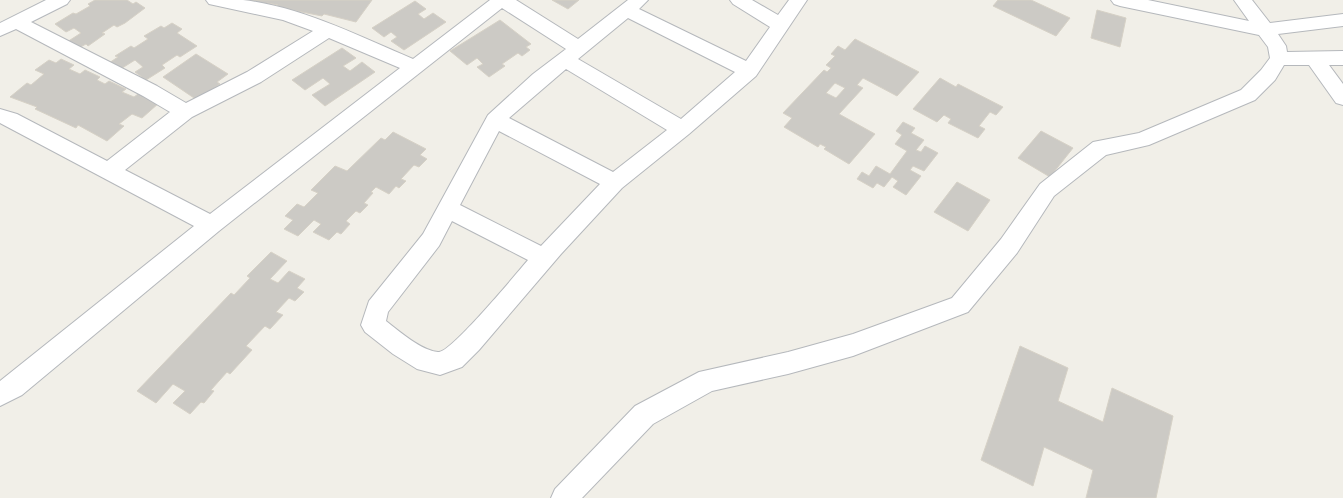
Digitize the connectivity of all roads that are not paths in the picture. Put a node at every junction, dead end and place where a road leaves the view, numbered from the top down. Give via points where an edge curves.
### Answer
1 (61, 0) edge
2 (215, 0) edge
3 (502, 0) edge
4 (739, 0) edge
5 (798, 0) edge
6 (1120, 0) edge
7 (1243, 0) edge
8 (633, 5) edge
9 (1343, 20) edge
10 (17, 22) junction
11 (781, 25) junction
12 (0, 30) edge
13 (328, 30) junction
14 (1264, 30) junction
15 (571, 54) junction
16 (1314, 58) junction
17 (1343, 58) edge
18 (1279, 59) junction
19 (415, 67) junction
20 (748, 71) junction
21 (1343, 98) edge
22 (185, 112) junction
23 (0, 116) edge
24 (495, 120) junction
25 (682, 129) junction
26 (109, 171) junction
27 (615, 182) junction
28 (449, 209) junction
29 (211, 225) junction
30 (544, 258) junction
31 (0, 394) edge
32 (564, 498) edge

1 - 10 street
2 - 13 street via 286,15
3 - 15 street
3 - 19 street
4 - 11 street
5 - 11 street
6 - 14 street
7 - 14 street
8 - 15 street
8 - 20 street
9 - 14 street
10 - 12 street
10 - 22 street
11 - 20 street
13 - 19 street
13 - 22 street via 254,77
14 - 18 street via 1277,46
15 - 24 street
15 - 25 street
16 - 17 street
16 - 18 street
16 - 21 street
18 - 32 street via 1268,75 1248,95 1142,140 1100,148 1047,190 1009,246 960,305 853,345 788,363 708,380 644,415
19 - 29 street
20 - 25 street
22 - 26 street
23 - 26 street
24 - 27 street
24 - 28 street
25 - 27 street
26 - 29 street
27 - 30 street
28 - 30 street
28 - 30 street via 431,240 377,308 374,325 426,361 440,364 453,359
29 - 31 street via 13,387

